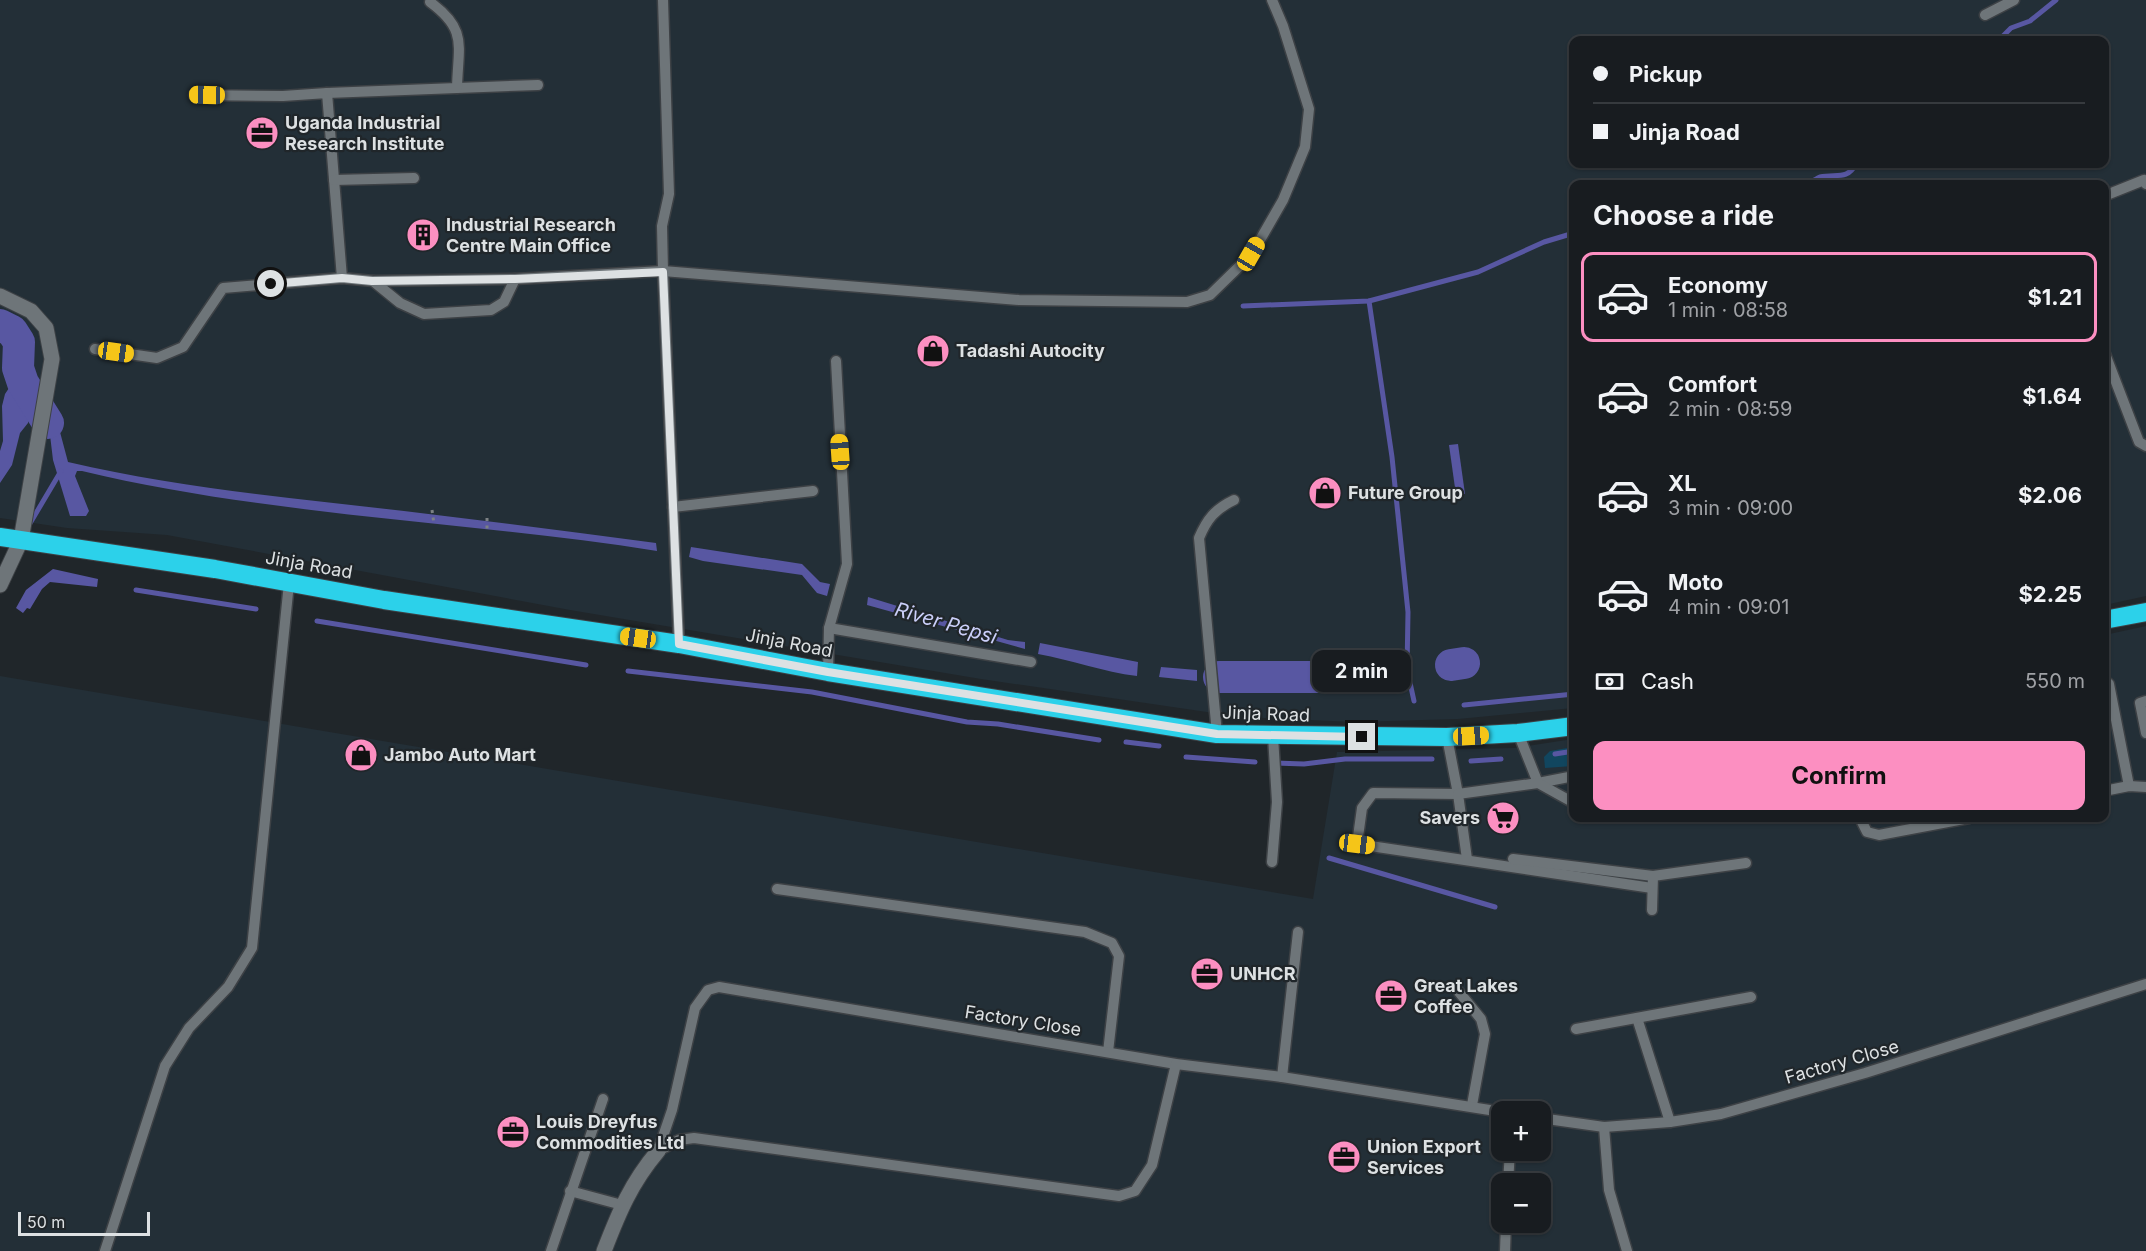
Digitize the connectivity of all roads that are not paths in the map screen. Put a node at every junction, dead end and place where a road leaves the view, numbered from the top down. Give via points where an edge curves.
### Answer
1 (663, 0) edge
2 (1272, 0) edge
3 (2014, 0) edge
4 (430, 2) dead end
5 (1985, 15) dead end
6 (538, 85) dead end
7 (457, 88) junction
8 (327, 93) junction
9 (194, 95) dead end
10 (414, 178) dead end
11 (334, 180) junction
12 (2145, 181) edge
13 (2109, 194) edge
14 (663, 272) junction
15 (342, 278) junction
16 (515, 279) junction
17 (372, 281) junction
18 (0, 296) edge
19 (95, 349) dead end
20 (836, 361) dead end
21 (2109, 364) edge
22 (2146, 446) edge
23 (813, 491) dead end
24 (1234, 500) dead end
25 (673, 507) junction
26 (0, 537) edge
27 (21, 540) junction
28 (289, 584) junction
29 (0, 585) edge
30 (2146, 612) edge
31 (2109, 619) edge
32 (829, 628) junction
33 (679, 644) junction
34 (1031, 662) dead end
35 (828, 672) junction
36 (2109, 684) edge
37 (2146, 701) edge
38 (1569, 727) edge
39 (1518, 733) junction
40 (2146, 733) edge
41 (1217, 734) junction
42 (1273, 736) junction
43 (1447, 737) junction
44 (1569, 777) edge
45 (1538, 783) junction
46 (2129, 786) junction
47 (2146, 787) edge
48 (2109, 790) edge
49 (1458, 794) junction
50 (1569, 800) edge
51 (1862, 822) edge
52 (1948, 822) edge
53 (1467, 857) junction
54 (1272, 862) dead end
55 (1746, 863) dead end
56 (1653, 876) junction
57 (1652, 888) junction
58 (777, 889) dead end
59 (1652, 910) dead end
60 (1298, 932) dead end
61 (2146, 984) edge
62 (1459, 992) dead end
63 (1751, 998) dead end
64 (1637, 1018) junction
65 (1576, 1029) dead end
66 (1108, 1052) junction
67 (1176, 1064) junction
68 (1282, 1077) junction
69 (603, 1099) dead end
70 (1472, 1105) junction
71 (1491, 1109) edge
72 (1551, 1120) edge
73 (1670, 1122) junction
74 (1604, 1127) junction
75 (658, 1151) junction
76 (570, 1191) junction
77 (622, 1205) junction
78 (1506, 1233) edge
79 (105, 1251) edge
80 (551, 1251) edge
81 (604, 1251) edge
82 (1505, 1251) edge
83 (1627, 1251) edge

1 - 14 lane via 669,194 662,226
2 - 14 lane via 1309,109 1305,147 1283,200 1251,254 1210,295 1188,302 1019,300
3 - 5 lane
4 - 7 lane via 454,24 458,36
6 - 7 lane
7 - 8 lane
8 - 9 lane
8 - 11 lane
10 - 11 lane
11 - 15 lane
12 - 13 lane
14 - 16 lane
14 - 25 lane
15 - 17 lane
15 - 19 lane via 224,288 183,347 157,358
16 - 17 lane
16 - 17 lane via 504,303 491,310 424,314 400,303
18 - 27 street via 31,311 46,328 52,359
20 - 32 lane via 848,564
21 - 22 lane via 2139,442
23 - 25 lane
24 - 41 lane via 1216,508 1199,538
25 - 33 lane
26 - 27 highway, Jinja Road
27 - 28 highway, Jinja Road via 204,567
27 - 29 street
28 - 33 highway, Jinja Road
28 - 79 lane via 252,948 228,987 189,1028 165,1066
30 - 31 highway
32 - 34 lane
32 - 35 lane
33 - 35 highway, Jinja Road
35 - 41 highway, Jinja Road
36 - 46 lane
37 - 40 lane via 2140,703
38 - 39 highway, Jinja Road
39 - 43 highway, Jinja Road
39 - 45 lane
41 - 42 highway, Jinja Road
42 - 43 highway, Jinja Road
42 - 54 lane via 1277,802
43 - 49 lane
44 - 45 lane
45 - 49 lane
45 - 50 lane
46 - 47 lane
46 - 48 lane
49 - 53 lane
49 - 53 lane via 1373,793 1362,808 1357,844
51 - 52 lane via 1867,832 1879,835
53 - 56 lane
53 - 57 lane
55 - 56 lane
56 - 57 lane
57 - 59 lane
58 - 66 lane via 1085,932 1112,943 1119,956
60 - 68 lane
61 - 73 lane, Factory Close via 1865,1073 1721,1114
62 - 70 lane via 1481,1019 1485,1034
63 - 64 lane
64 - 65 lane
64 - 73 lane
66 - 67 lane, Factory Close
66 - 75 lane, Factory Close via 719,987 708,990 695,1008 672,1110
67 - 68 lane, Factory Close
67 - 75 lane via 1152,1165 1135,1191 1119,1196 694,1138 679,1140
68 - 70 lane, Factory Close
69 - 76 lane
70 - 71 lane, Factory Close
72 - 74 lane, Factory Close
73 - 74 lane, Factory Close
74 - 83 lane via 1608,1190
75 - 77 street via 637,1176
76 - 77 lane
76 - 80 lane
77 - 81 street
78 - 82 lane

